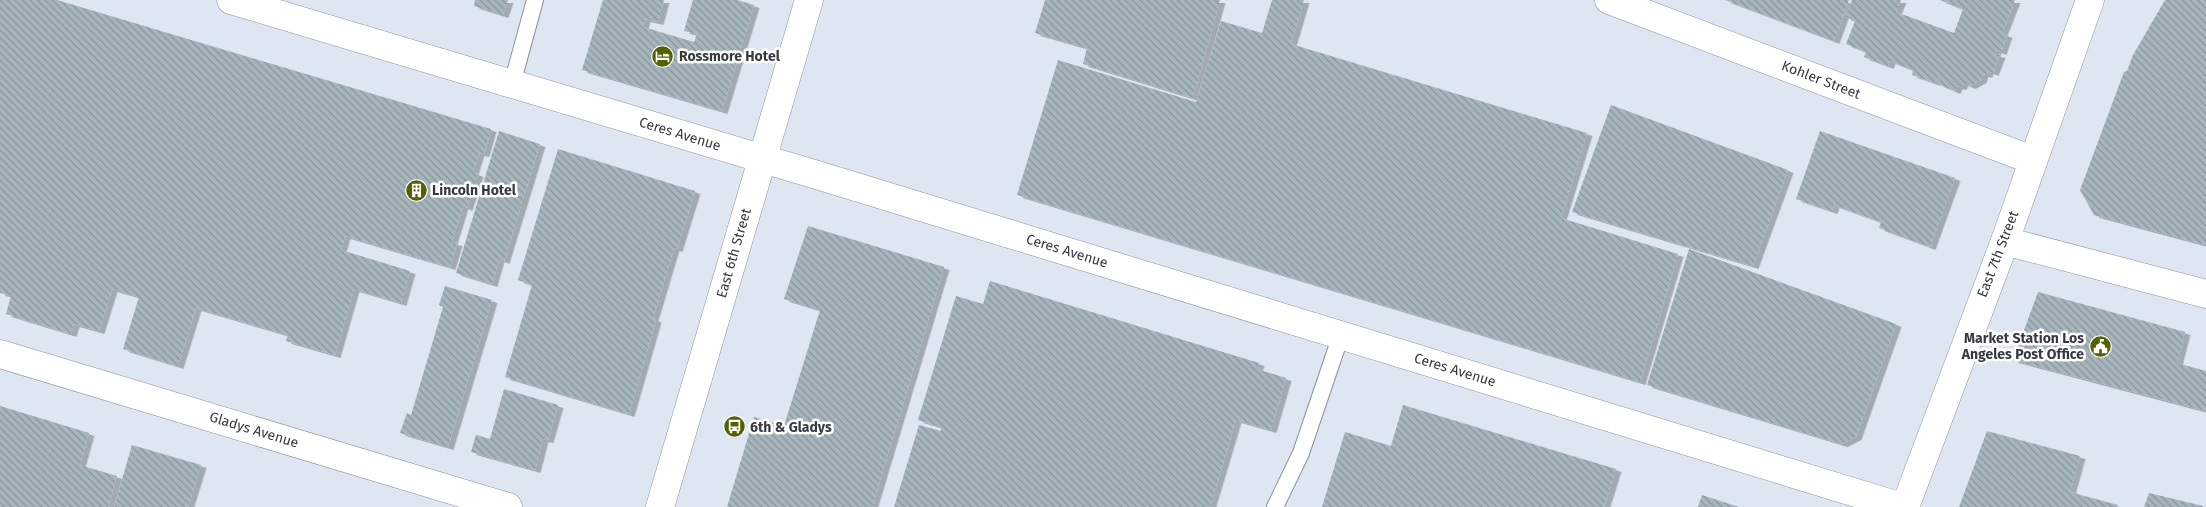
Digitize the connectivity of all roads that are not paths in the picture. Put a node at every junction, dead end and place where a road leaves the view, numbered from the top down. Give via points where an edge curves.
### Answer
1 (535, 0) edge
2 (809, 0) edge
3 (1609, 0) edge
4 (2090, 0) edge
5 (243, 2) edge
6 (1640, 5) edge
7 (512, 84) junction
8 (761, 159) junction
9 (2032, 160) junction
10 (2005, 241) junction
11 (2206, 294) edge
12 (1340, 335) junction
13 (0, 354) edge
14 (508, 507) edge
15 (660, 507) edge
16 (1275, 507) edge
17 (1904, 507) edge

1 - 7 lane
2 - 8 street, East 6th Street
3 - 6 street, Kohler Street
4 - 9 street, East 7th Street
5 - 7 street, Ceres Avenue
6 - 9 street, Kohler Street
7 - 8 street, Ceres Avenue
8 - 12 street, Ceres Avenue
8 - 15 street, East 6th Street
9 - 10 street, East 7th Street
10 - 11 street
10 - 17 street, East 7th Street
12 - 16 lane via 1301,453
12 - 17 street, Ceres Avenue
13 - 14 street, Gladys Avenue

